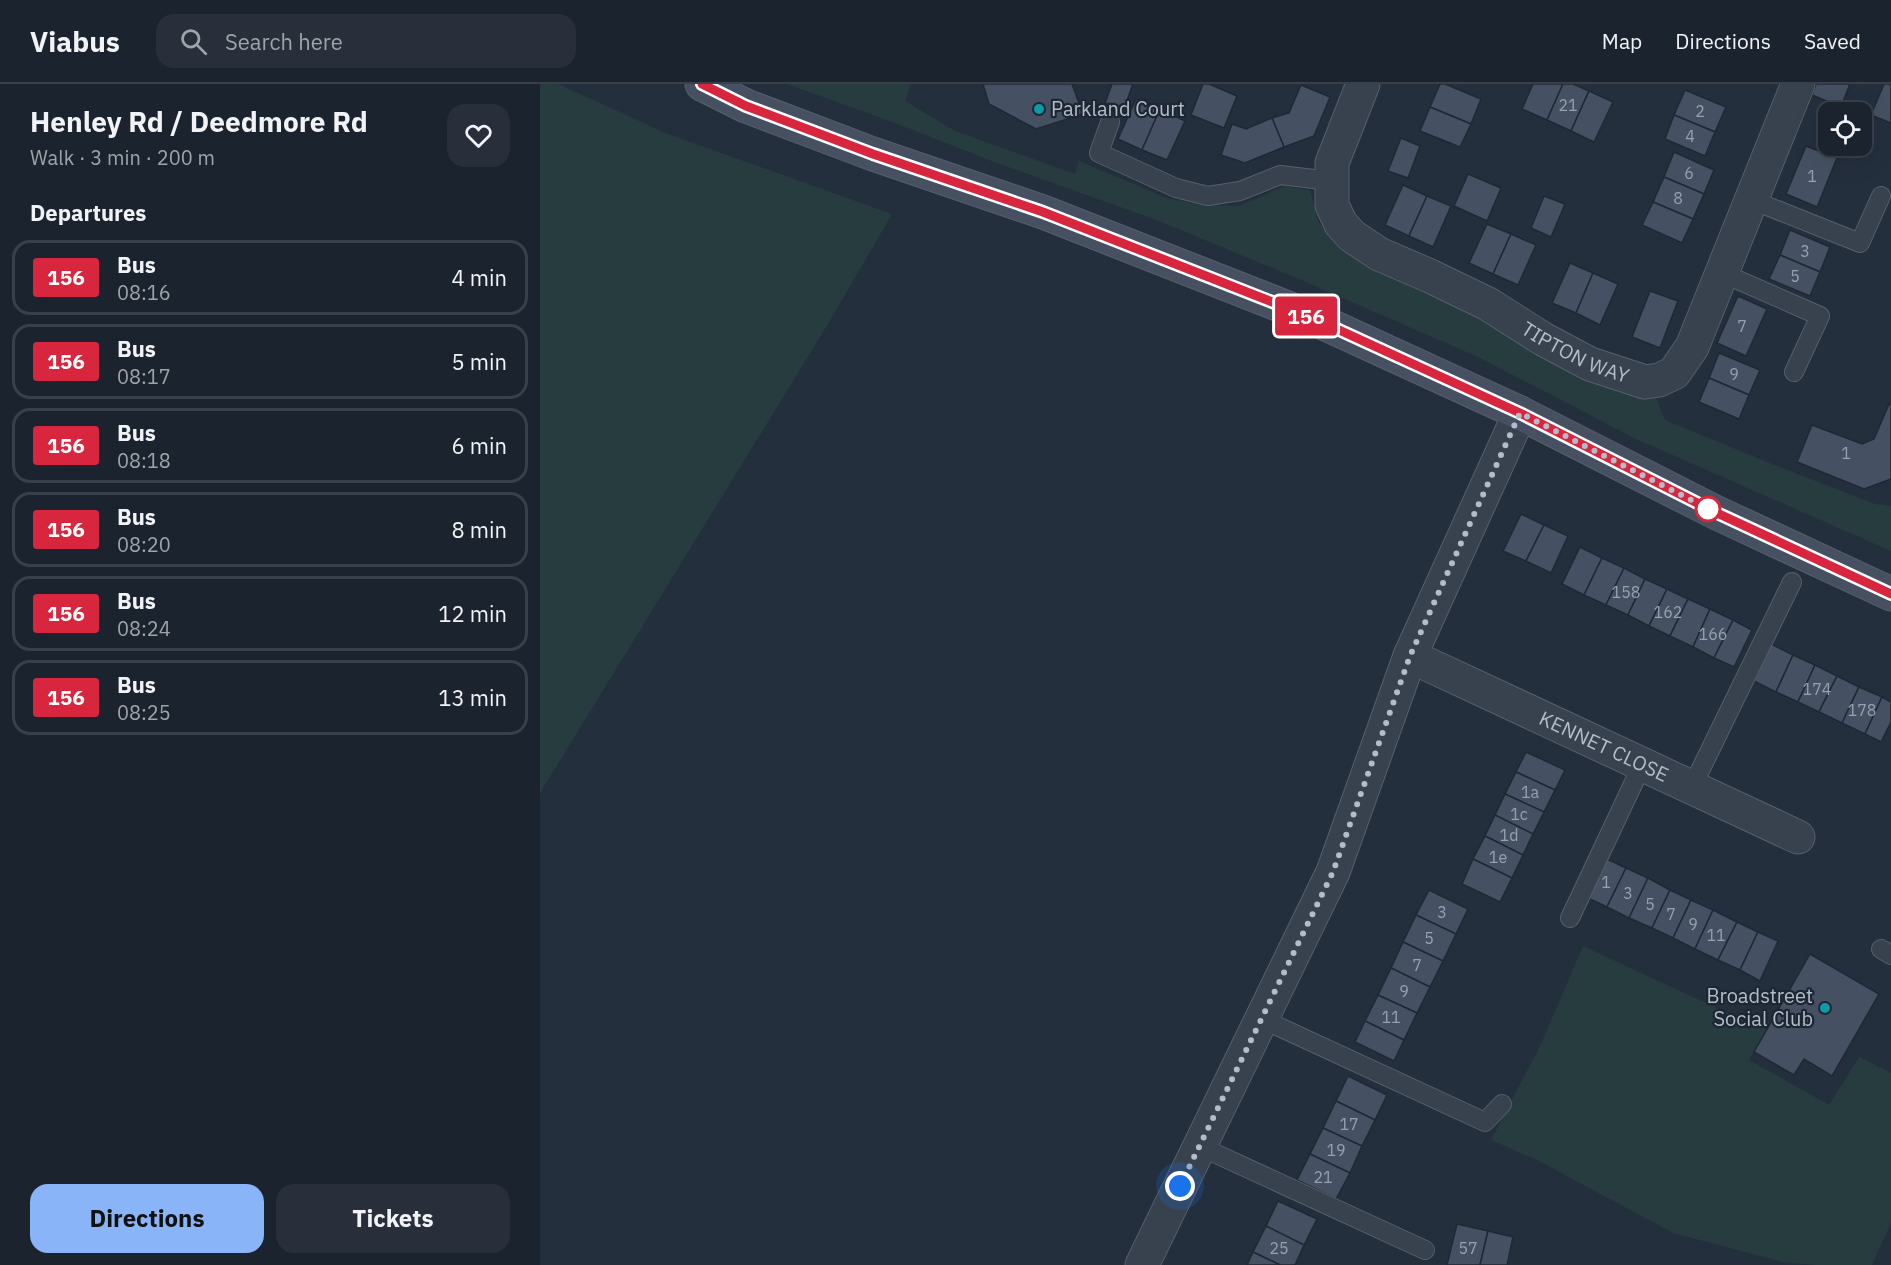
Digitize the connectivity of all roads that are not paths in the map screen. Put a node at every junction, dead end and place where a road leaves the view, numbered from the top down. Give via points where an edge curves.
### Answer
1 (702, 84) edge
2 (1363, 84) edge
3 (1798, 84) edge
4 (1110, 122) dead end
5 (1331, 181) junction
6 (1881, 196) dead end
7 (1752, 200) junction
8 (1722, 273) junction
9 (1794, 372) dead end
10 (1520, 413) junction
11 (1792, 582) dead end
12 (1891, 594) edge
13 (1410, 656) junction
14 (1642, 765) junction
15 (1692, 787) junction
16 (1798, 837) dead end
17 (1570, 918) dead end
18 (1262, 1019) junction
19 (1502, 1104) dead end
20 (1199, 1146) junction
21 (1425, 1250) dead end
22 (1142, 1265) edge

1 - 10 main road via 756,110 1043,212 1302,314
2 - 5 street, TIPTON WAY via 1332,163
3 - 7 street, TIPTON WAY
4 - 5 lane via 1099,153 1176,188 1208,196 1240,191 1280,175
5 - 8 street, TIPTON WAY via 1332,205 1341,224 1379,254 1488,304 1590,364 1645,382 1674,373 1692,347
6 - 7 lane via 1860,243
7 - 8 street, TIPTON WAY
8 - 9 lane via 1820,316
10 - 12 main road via 1717,513
10 - 13 street
11 - 15 lane
13 - 14 street, KENNET CLOSE
13 - 18 street via 1333,872
14 - 15 street, KENNET CLOSE
14 - 17 lane
15 - 16 street, KENNET CLOSE
18 - 19 lane via 1485,1122
18 - 20 street
20 - 21 lane
20 - 22 street

